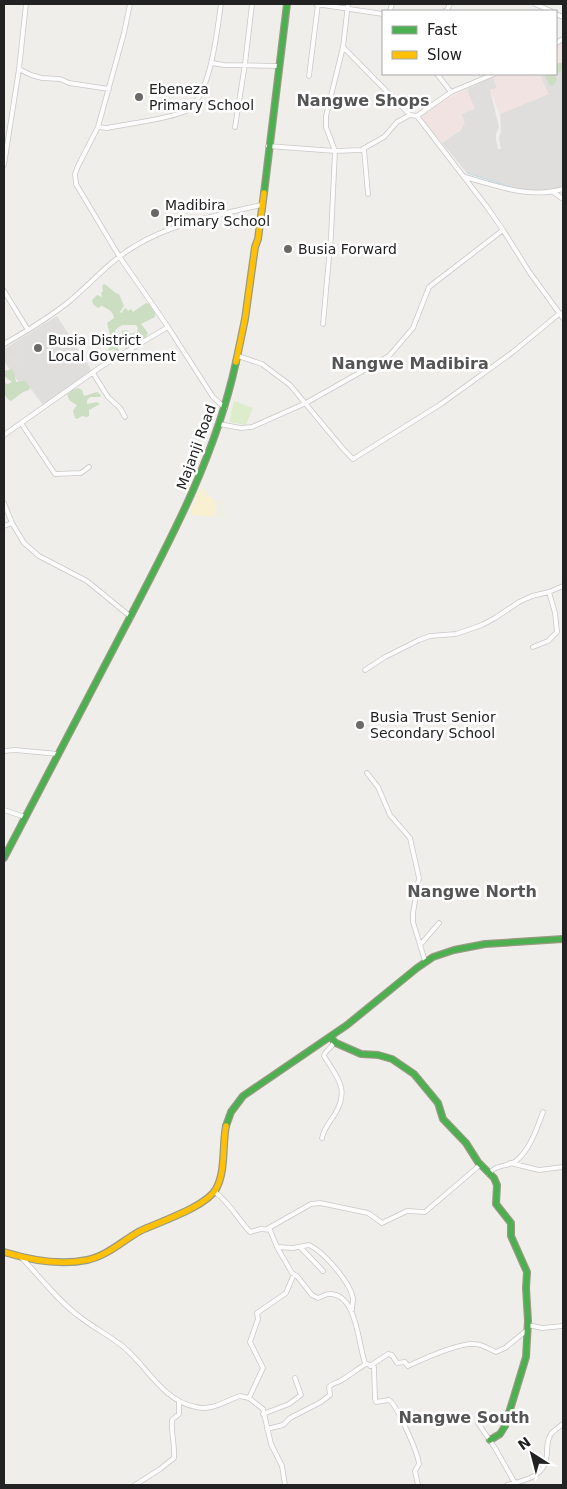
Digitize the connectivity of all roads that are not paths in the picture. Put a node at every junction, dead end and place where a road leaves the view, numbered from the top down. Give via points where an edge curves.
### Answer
1 (26, 4) edge
2 (130, 4) edge
3 (221, 4) edge
4 (252, 4) edge
5 (287, 4) edge
6 (317, 4) edge
7 (535, 4) edge
8 (348, 6) edge
9 (549, 10) edge
10 (382, 14) edge
11 (343, 47) junction
12 (212, 63) junction
13 (245, 64) junction
14 (279, 66) junction
15 (19, 69) junction
16 (438, 75) edge
17 (492, 75) edge
18 (309, 76) dead end
19 (109, 89) junction
20 (451, 92) junction
21 (410, 115) junction
22 (417, 116) junction
23 (98, 127) junction
24 (235, 127) dead end
25 (268, 146) junction
26 (364, 149) junction
27 (335, 151) junction
28 (4, 165) edge
29 (465, 177) junction
30 (563, 189) edge
31 (553, 192) junction
32 (368, 194) dead end
33 (563, 199) edge
34 (261, 205) junction
35 (504, 230) junction
36 (119, 256) junction
37 (4, 291) edge
38 (560, 313) junction
39 (563, 318) edge
40 (323, 324) dead end
41 (168, 327) junction
42 (28, 330) junction
43 (4, 344) edge
44 (238, 356) junction
45 (93, 373) junction
46 (306, 403) junction
47 (224, 408) junction
48 (125, 416) dead end
49 (21, 422) junction
50 (219, 424) junction
51 (4, 435) edge
52 (89, 467) dead end
53 (4, 503) edge
54 (12, 523) junction
55 (4, 526) edge
56 (563, 586) edge
57 (549, 592) junction
58 (131, 617) junction
59 (533, 647) dead end
60 (364, 670) dead end
61 (4, 751) edge
62 (58, 754) junction
63 (367, 773) dead end
64 (4, 810) edge
65 (25, 817) junction
66 (4, 858) edge
67 (439, 923) dead end
68 (563, 939) edge
69 (421, 944) junction
70 (425, 961) junction
71 (332, 1039) junction
72 (543, 1112) dead end
73 (322, 1138) dead end
74 (510, 1163) junction
75 (480, 1165) junction
76 (563, 1167) edge
77 (488, 1174) junction
78 (215, 1192) junction
79 (267, 1228) junction
80 (277, 1247) junction
81 (302, 1248) junction
82 (4, 1252) edge
83 (21, 1258) junction
84 (323, 1271) dead end
85 (294, 1274) junction
86 (352, 1311) junction
87 (563, 1326) edge
88 (528, 1327) junction
89 (368, 1365) junction
90 (296, 1378) dead end
91 (249, 1398) junction
92 (179, 1401) junction
93 (263, 1414) junction
94 (478, 1423) dead end
95 (563, 1424) edge
96 (266, 1429) junction
97 (490, 1440) junction
98 (515, 1484) edge
99 (135, 1485) edge
100 (285, 1485) edge
101 (418, 1485) edge
102 (507, 1485) edge

1 - 15 street
2 - 19 street
3 - 12 street
4 - 13 street
5 - 14 street, Majanji Road
6 - 8 street
6 - 18 street
7 - 9 street
8 - 10 street
8 - 11 street
11 - 21 street
11 - 27 street via 326,116 326,127
12 - 13 street via 224,66
12 - 23 street via 198,97 184,112
13 - 14 street
13 - 24 street
14 - 25 street, Majanji Road
15 - 19 street via 42,78
15 - 28 street
16 - 20 street
17 - 20 street
19 - 23 street
20 - 22 street
21 - 22 street
21 - 26 street
22 - 29 street
23 - 36 street via 78,166 75,179
25 - 27 street
25 - 34 street, Majanji Road
26 - 27 street
26 - 32 street
27 - 40 street
29 - 31 street via 520,192
29 - 35 street
30 - 31 street
31 - 33 street
34 - 36 street via 164,232
34 - 44 street, Majanji Road
35 - 38 street
35 - 46 street via 429,287 413,328 389,356
36 - 41 street
36 - 42 street via 69,301
37 - 42 street
38 - 39 street
38 - 46 street via 441,404 353,460
41 - 45 street
41 - 47 street via 213,397
42 - 43 street
44 - 46 street via 262,364 277,374
44 - 47 street, Majanji Road
45 - 48 street via 108,398
45 - 49 street
46 - 50 street via 252,427
47 - 50 street, Majanji Road
49 - 51 street
49 - 52 street via 55,474 81,473
50 - 58 street, Majanji Road via 201,475
53 - 54 street
54 - 55 street
54 - 58 street via 24,543 39,556 87,580
56 - 57 street
57 - 59 street via 557,632 548,641
57 - 60 street via 519,602 473,628 419,640
58 - 62 street, Majanji Road
61 - 62 street
62 - 65 street, Majanji Road
63 - 69 street via 378,787 390,815 410,838 419,878 413,922
64 - 65 street
65 - 66 street, Majanji Road
67 - 69 street
68 - 70 street via 468,947 444,952
69 - 70 street
70 - 71 street
71 - 73 street via 333,1046 324,1055 338,1076 342,1093
71 - 75 street via 361,1054 392,1059 414,1074 438,1103 443,1119 466,1143
71 - 78 street via 248,1092 234,1107 225,1126 220,1176
72 - 74 street via 531,1141 516,1162
74 - 76 street via 539,1170
74 - 77 street
75 - 77 street
75 - 79 street via 425,1212 407,1211 382,1223 368,1213 320,1203 311,1204
77 - 88 street via 497,1185 496,1204 511,1223 511,1236 527,1272
78 - 79 street via 250,1232
78 - 83 street via 98,1256 73,1261
79 - 80 street
80 - 81 street
80 - 85 street
81 - 84 street
81 - 86 street via 312,1247 344,1279 353,1299
82 - 83 street
83 - 92 street via 70,1309 126,1349 156,1382
85 - 86 street via 315,1297 329,1294 340,1297
85 - 91 street via 286,1293 257,1313 258,1320 250,1342 263,1368
86 - 89 street via 363,1357
87 - 88 street
88 - 89 street via 496,1352 485,1345 473,1344 408,1366 405,1362 397,1363 388,1354
88 - 97 street via 526,1357 505,1426
89 - 96 street via 333,1383 329,1388 330,1395 290,1418 283,1426
89 - 101 street via 374,1368 376,1402 388,1400 396,1407 417,1453 419,1464 415,1471
90 - 93 street via 301,1395 289,1404
91 - 92 street via 240,1396 206,1408
91 - 93 street via 263,1409
92 - 99 street via 180,1414 172,1420 171,1429 174,1458
93 - 96 street
94 - 97 street
95 - 98 street via 548,1439 543,1469
96 - 100 street via 282,1466
97 - 98 street
98 - 102 street

